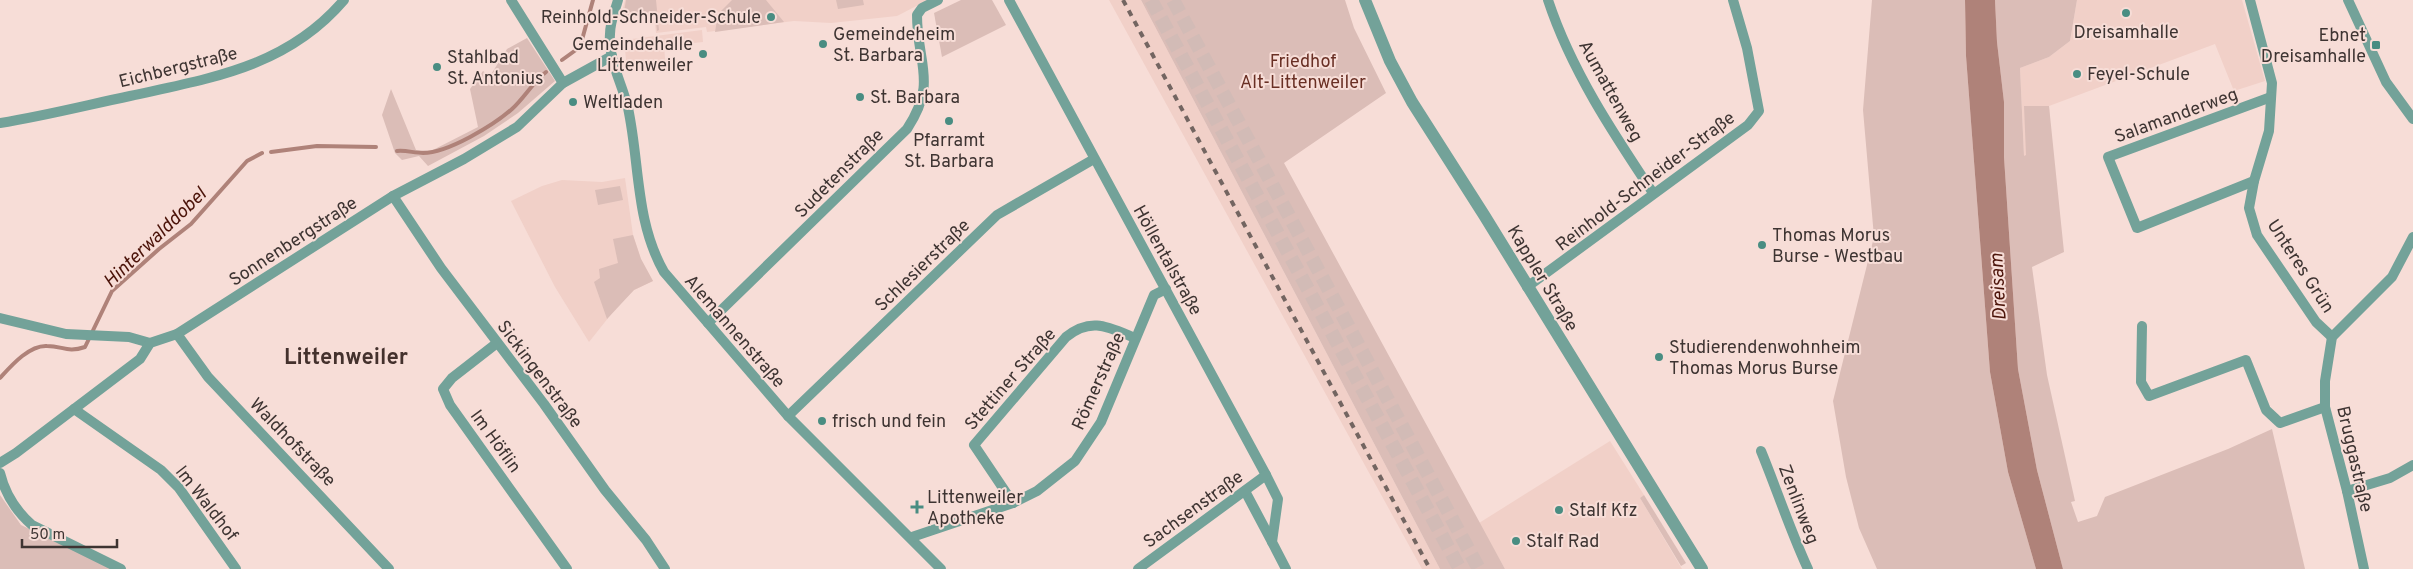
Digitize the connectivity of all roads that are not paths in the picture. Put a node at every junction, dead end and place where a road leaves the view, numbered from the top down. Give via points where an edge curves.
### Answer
1 (344, 0) edge
2 (512, 0) edge
3 (618, 0) edge
4 (938, 0) edge
5 (1009, 0) edge
6 (1365, 0) edge
7 (1548, 0) edge
8 (1733, 0) edge
9 (2250, 0) edge
10 (2348, 0) edge
11 (612, 56) junction
12 (563, 83) junction
13 (2271, 97) junction
14 (2413, 119) edge
15 (0, 123) edge
16 (1094, 159) junction
17 (2254, 181) junction
18 (1653, 193) junction
19 (393, 196) junction
20 (2413, 237) edge
21 (1527, 287) junction
22 (1166, 289) junction
23 (0, 318) edge
24 (708, 324) junction
25 (2142, 326) dead end
26 (177, 334) junction
27 (2332, 337) junction
28 (1135, 338) junction
29 (150, 343) junction
30 (498, 343) junction
31 (2325, 407) junction
32 (74, 409) junction
33 (788, 416) junction
34 (1761, 451) dead end
35 (0, 463) edge
36 (2413, 465) edge
37 (0, 473) edge
38 (1266, 475) junction
39 (1244, 491) junction
40 (2347, 491) junction
41 (1013, 503) junction
42 (912, 537) junction
43 (1272, 542) junction
44 (121, 569) edge
45 (236, 569) edge
46 (389, 569) edge
47 (567, 569) edge
48 (664, 569) edge
49 (941, 569) edge
50 (1138, 569) edge
51 (1286, 569) edge
52 (1702, 569) edge
53 (1808, 569) edge
54 (2364, 569) edge

1 - 15 street, Eichbergstraße via 304,38 280,53 229,74
2 - 12 street
3 - 11 street, Alemannenstraße via 610,34
4 - 24 street, Sudetenstraße via 917,14 925,88 922,103 907,129
5 - 16 street, Höllentalstraße
6 - 21 street, Kappler Straße via 1405,91
7 - 18 street, Aumattenweg via 1596,104
8 - 18 street, Reinhold-Schneider-Straße via 1747,48 1759,111 1748,125
9 - 13 street, Unteres Grün via 2270,70
10 - 14 street via 2386,82
11 - 12 street, Sonnenbergstraße
11 - 24 street, Alemannenstraße via 627,106 644,223 652,250 673,284
12 - 19 street, Sonnenbergstraße via 517,127
13 - 17 street, Unteres Grün via 2269,131
13 - 17 street, Salamanderweg via 2108,157 2137,228
16 - 22 street, Höllentalstraße
16 - 33 street, Schlesierstraße via 997,214
17 - 27 street, Unteres Grün via 2249,208 2257,235 2316,322
18 - 21 street, Reinhold-Schneider-Straße
19 - 26 street, Sonnenbergstraße
19 - 30 street, Sickingenstraße via 441,268
20 - 27 street via 2392,278
21 - 52 street, Kappler Straße
22 - 28 street, Römerstraße via 1154,295
22 - 38 street, Höllentalstraße
23 - 29 street via 83,337 129,337
24 - 33 street, Alemannenstraße
25 - 31 street via 2141,382 2149,396 2246,360 2266,410 2280,423
26 - 29 street, Sonnenbergstraße
26 - 46 street, Waldhofstraße via 208,377
27 - 31 street, Bruggastraße via 2325,381
28 - 41 street, Römerstraße via 1101,422 1088,444 1058,476
28 - 41 street, Stettiner Straße via 1108,327 1092,325 1077,328 974,445
29 - 32 street via 140,359
30 - 47 street, Im Höflin via 452,378 443,389 455,412
30 - 48 street, Sickingenstraße via 605,490 646,540
31 - 40 street, Bruggastraße
32 - 35 street
32 - 45 street, Im Waldhof via 161,470 179,488
33 - 42 street, Alemannenstraße
34 - 53 street, Zenlinweg
36 - 40 street via 2390,478
37 - 44 street via 4,490 32,525
38 - 39 street, Sachsenstraße
38 - 43 street, Höllentalstraße via 1278,499
39 - 43 street
39 - 50 street, Sachsenstraße
40 - 54 street, Bruggastraße
41 - 42 street, Römerstraße
42 - 49 street, Alemannenstraße
43 - 51 street

